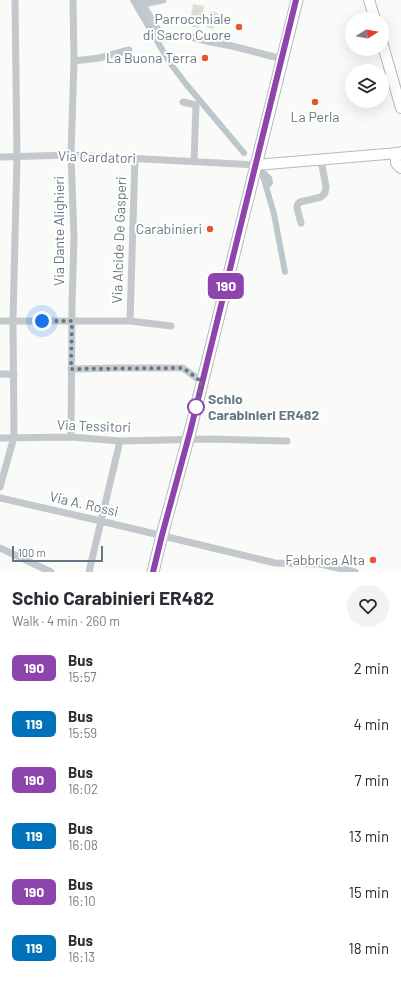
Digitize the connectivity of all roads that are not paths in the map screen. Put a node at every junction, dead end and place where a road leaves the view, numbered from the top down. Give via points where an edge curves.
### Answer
1 (15, 0) edge
2 (73, 0) edge
3 (163, 0) edge
4 (296, 0) edge
5 (369, 0) edge
6 (141, 2) edge
7 (373, 12) edge
8 (129, 50) dead end
9 (386, 56) edge
10 (282, 59) junction
11 (74, 61) junction
12 (183, 102) dead end
13 (401, 108) edge
14 (72, 155) junction
15 (16, 156) junction
16 (0, 157) edge
17 (135, 158) junction
18 (399, 159) edge
19 (320, 160) junction
20 (194, 162) junction
21 (256, 165) junction
22 (301, 223) dead end
23 (0, 321) edge
24 (13, 321) junction
25 (72, 321) junction
26 (130, 322) junction
27 (171, 326) dead end
28 (71, 369) junction
29 (0, 374) edge
30 (14, 375) junction
31 (202, 382) junction
32 (14, 437) junction
33 (71, 437) junction
34 (0, 438) edge
35 (188, 440) junction
36 (120, 441) junction
37 (287, 441) dead end
38 (0, 487) edge
39 (0, 498) edge
40 (101, 521) junction
41 (162, 535) junction
42 (0, 548) edge
43 (51, 572) edge
44 (89, 572) edge
45 (153, 572) edge
46 (355, 572) edge

1 - 15 street
2 - 11 street, Via Dante Alighieri
3 - 6 street
4 - 10 main road
5 - 7 street
6 - 10 street via 163,38 187,36
8 - 11 street
9 - 13 street
10 - 21 main road
11 - 14 street, Via Dante Alighieri
12 - 20 street via 196,104
14 - 15 street, Via Cardatori
14 - 17 street, Via Cardatori
14 - 25 street, Via Dante Alighieri
15 - 16 street, Via Cardatori
15 - 24 street
17 - 20 street, Via Cardatori
17 - 26 street, Via Alcide De Gasperi
18 - 19 street, Via Cardatori via 378,155
19 - 21 street, Via Cardatori
19 - 22 street via 325,193 321,197 298,203
20 - 21 street, Via Cardatori
21 - 31 main road
23 - 24 street
24 - 25 street
24 - 30 street
25 - 26 street
25 - 28 street, Via Dante Alighieri
26 - 27 street
28 - 31 street via 183,368
28 - 33 street, Via Dante Alighieri
29 - 30 street
30 - 32 street
31 - 35 main road
32 - 33 street, Via Tessitori
32 - 34 street, Via Tessitori
32 - 38 street
33 - 36 street, Via Tessitori
35 - 36 street, Via Tessitori
35 - 37 street, Via Tessitori
35 - 41 main road
36 - 40 street
39 - 40 street, Via A. Rossi
40 - 41 street, Via A. Rossi
40 - 44 street
41 - 45 main road
41 - 46 street, Via A. Rossi via 275,563 320,564
42 - 43 street

